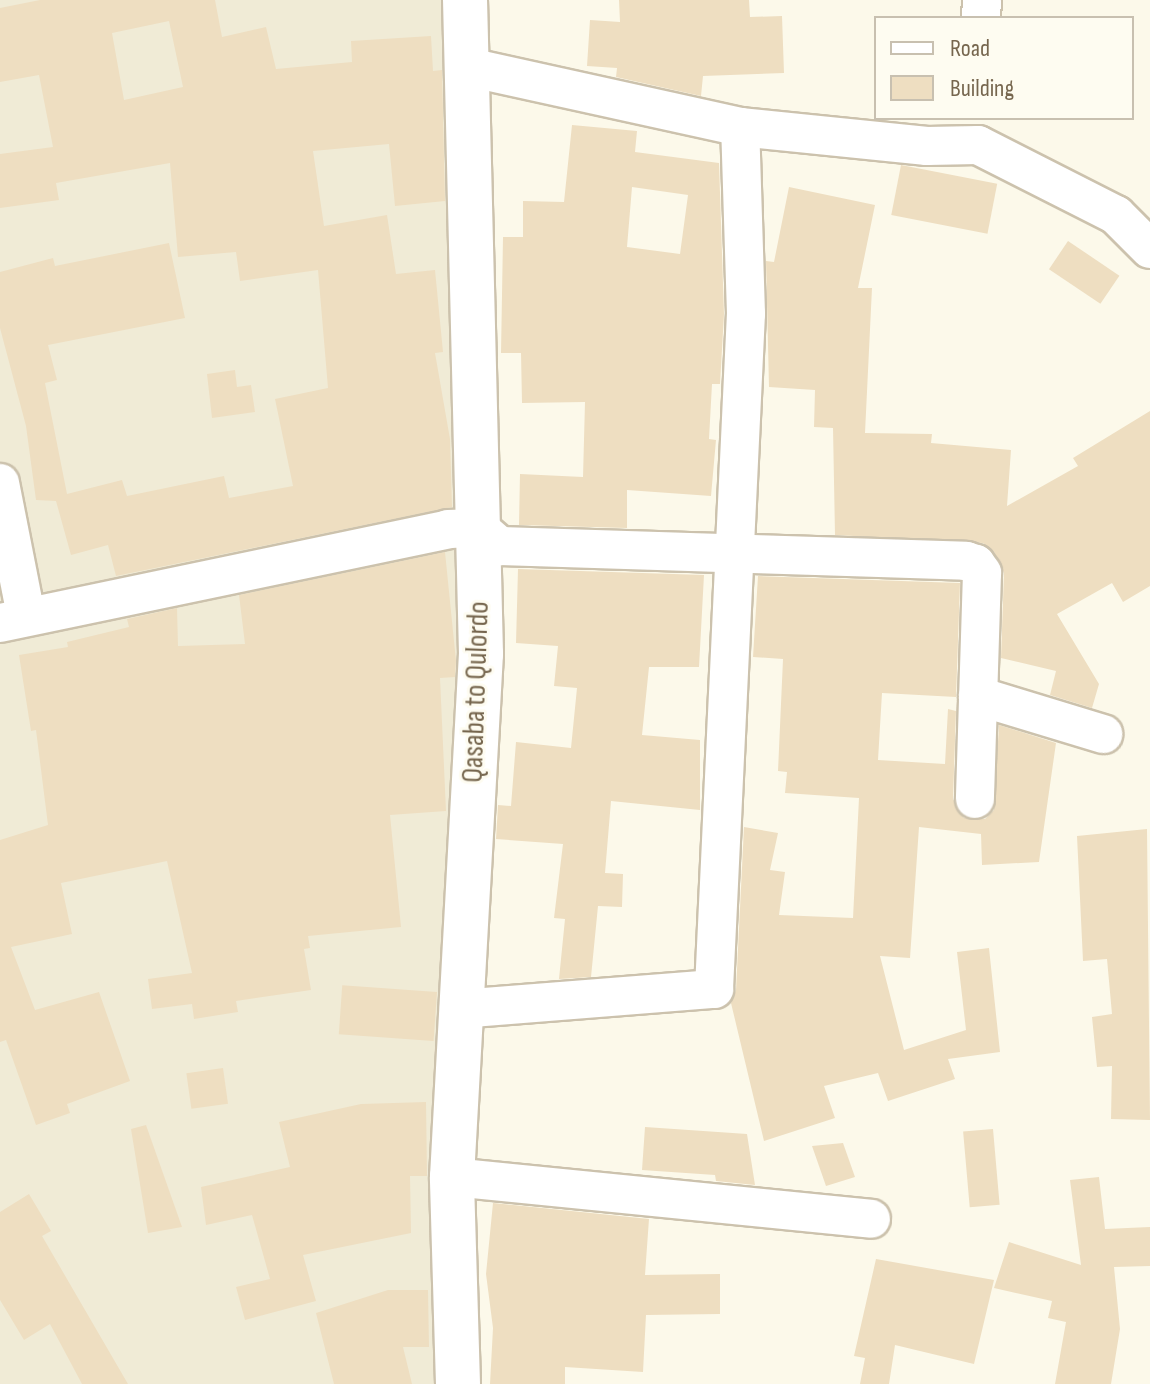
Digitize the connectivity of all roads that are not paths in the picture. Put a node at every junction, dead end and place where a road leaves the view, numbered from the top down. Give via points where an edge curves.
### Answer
1 (465, 0) edge
2 (468, 67) junction
3 (740, 127) junction
4 (979, 132) edge
5 (1150, 249) edge
6 (0, 483) edge
7 (479, 528) junction
8 (738, 552) junction
9 (13, 620) edge
10 (978, 696) junction
11 (1103, 734) dead end
12 (975, 799) dead end
13 (459, 1009) junction
14 (452, 1177) junction
15 (871, 1219) dead end
16 (458, 1384) edge

1 - 2 street, Qasaba to Qulordo
2 - 3 street
2 - 7 street, Qasaba to Qulordo
3 - 4 street via 927,146
3 - 8 street via 746,314
4 - 5 street via 1116,215
6 - 9 street
7 - 8 street via 500,546
7 - 9 street via 448,529
7 - 13 street, Qasaba to Qulordo via 481,654
8 - 10 street via 976,564 982,573
8 - 13 street via 714,989
10 - 11 street
10 - 12 street
13 - 14 street, Qasaba to Qulordo
14 - 15 street
14 - 16 street, Qasaba to Qulordo

